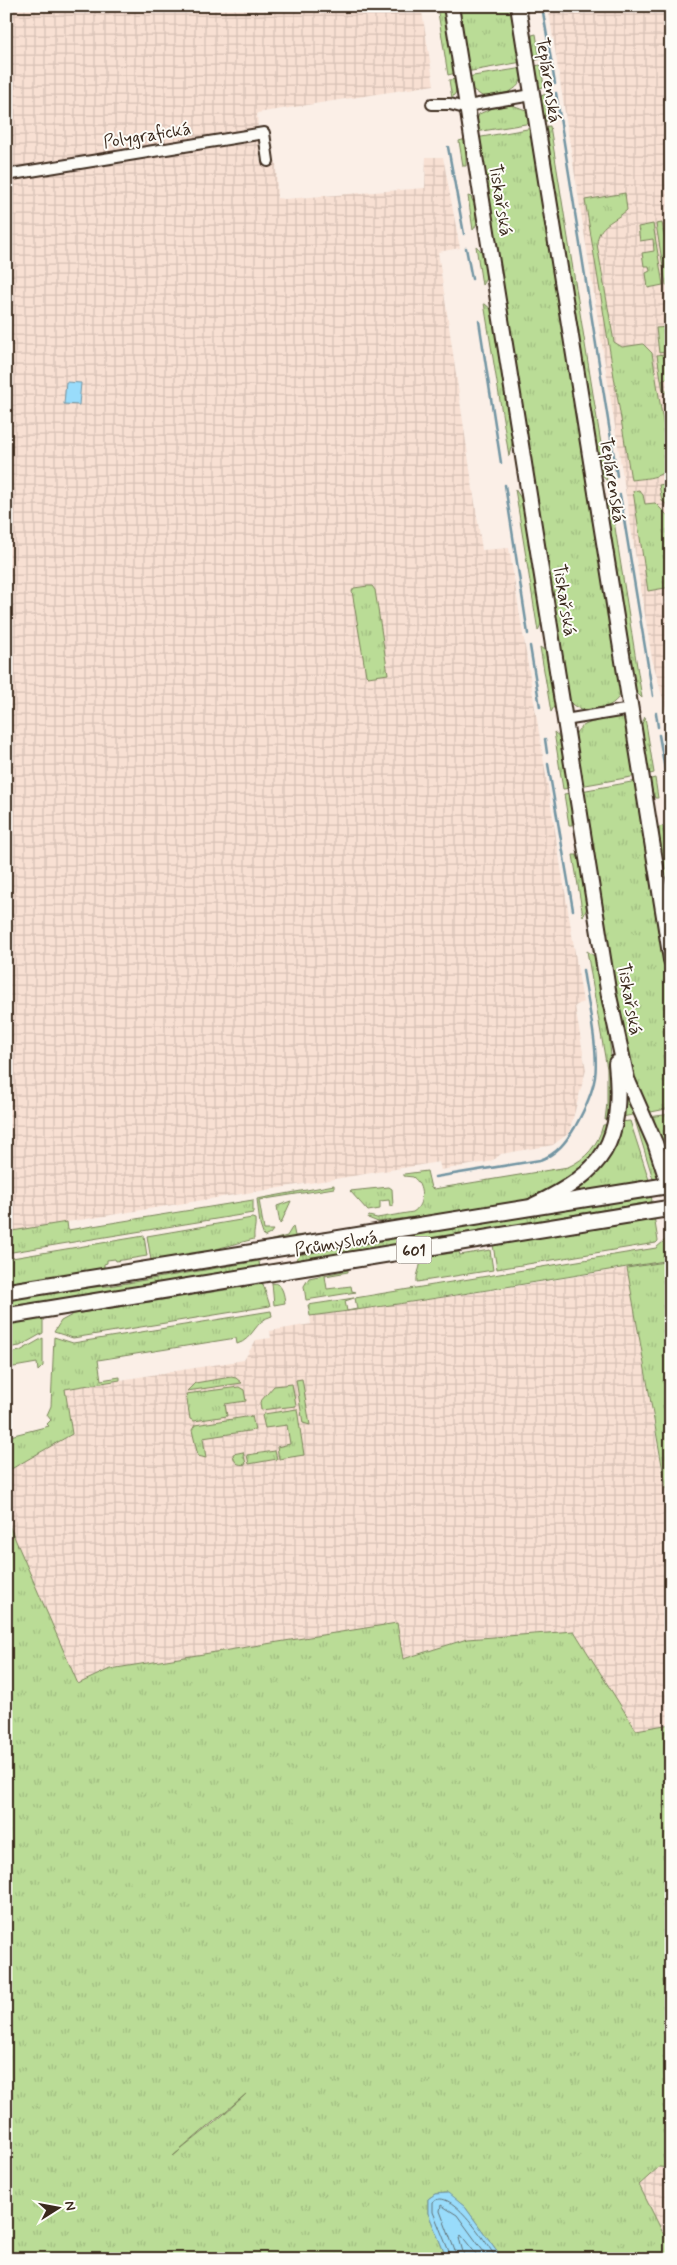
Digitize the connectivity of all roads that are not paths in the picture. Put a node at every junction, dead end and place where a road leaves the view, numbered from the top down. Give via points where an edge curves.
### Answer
1 (451, 6) edge
2 (518, 6) edge
3 (532, 95) junction
4 (432, 104) dead end
5 (466, 106) junction
6 (268, 161) dead end
7 (6, 175) edge
8 (631, 709) junction
9 (565, 720) junction
10 (671, 960) edge
11 (609, 996) junction
12 (670, 1187) edge
13 (527, 1208) junction
14 (671, 1208) edge
15 (6, 1292) edge
16 (6, 1316) edge

1 - 5 street, Tiskařská
2 - 3 street, Teplárenská
3 - 5 street
3 - 8 street, Teplárenská
4 - 5 street
5 - 9 street, Tiskařská
6 - 7 street, Polygrafická via 264,133
8 - 9 street
8 - 10 street, Teplárenská
9 - 11 street, Tiskařská
11 - 12 street, Tiskařská via 627,1079 654,1138
11 - 13 street via 619,1103 611,1138 597,1162 579,1180
12 - 13 main road, Průmyslová / 601
13 - 15 main road, Průmyslová / 601
14 - 16 main road, Průmyslová / 601

